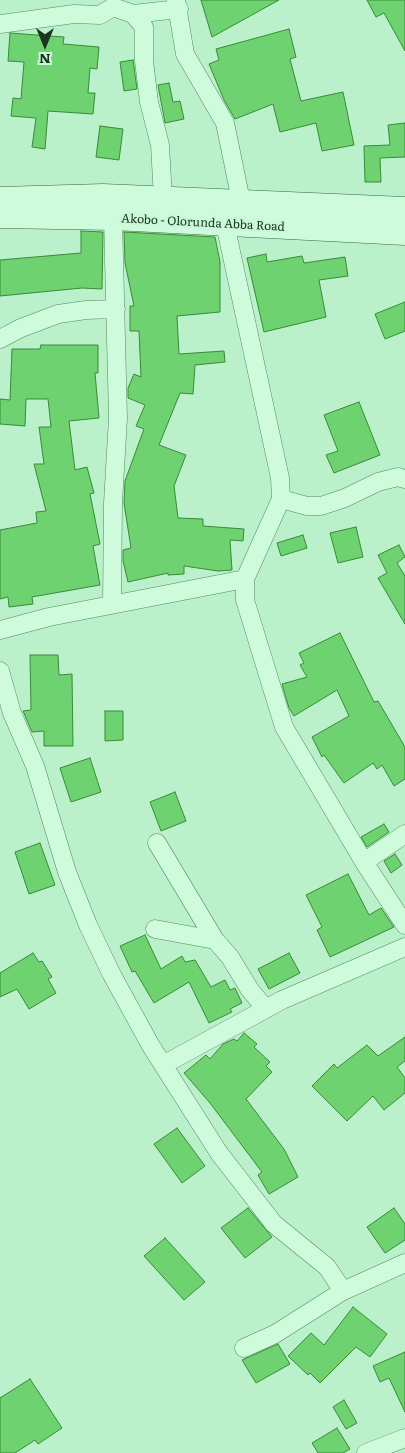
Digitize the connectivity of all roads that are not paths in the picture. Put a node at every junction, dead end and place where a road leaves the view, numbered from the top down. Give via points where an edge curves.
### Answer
1 (178, 5) edge
2 (132, 14) junction
3 (0, 23) edge
4 (163, 198) junction
5 (0, 199) edge
6 (241, 202) junction
7 (405, 209) edge
8 (0, 216) edge
9 (113, 218) junction
10 (225, 224) junction
11 (405, 233) edge
12 (116, 309) junction
13 (0, 339) edge
14 (405, 479) edge
15 (281, 499) junction
16 (245, 579) junction
17 (112, 604) junction
18 (0, 630) edge
19 (0, 671) edge
20 (405, 834) edge
21 (157, 843) dead end
22 (364, 862) junction
23 (405, 925) edge
24 (155, 930) dead end
25 (215, 940) junction
26 (405, 947) edge
27 (266, 1009) junction
28 (163, 1065) junction
29 (405, 1263) edge
30 (342, 1292) junction
31 (244, 1348) dead end
32 (405, 1438) edge
33 (366, 1453) edge

1 - 2 street
1 - 6 street via 185,54 225,123
2 - 3 street via 113,7 100,15 74,14
2 - 4 street via 144,27 144,61 149,102 160,145
4 - 5 main road, Akobo - Olorunda Abba Road
4 - 6 main road, Akobo - Olorunda Abba Road
6 - 7 main road, Akobo - Olorunda Abba Road
8 - 9 main road, Akobo - Olorunda Abba Road
9 - 10 main road, Akobo - Olorunda Abba Road
9 - 12 street
10 - 11 main road, Akobo - Olorunda Abba Road
10 - 15 street via 280,478
12 - 13 street via 58,314
12 - 17 street via 118,418
14 - 15 street via 398,477 378,482 321,506
15 - 16 street
16 - 17 street
16 - 22 street via 245,600 284,728
17 - 18 street
19 - 28 street via 12,714 35,766 88,925
20 - 22 street
21 - 25 street
22 - 23 street
24 - 25 street
25 - 27 street
26 - 27 street
27 - 28 street
28 - 30 street via 220,1153 274,1224 327,1267
29 - 30 street
30 - 31 street via 275,1334
32 - 33 street

